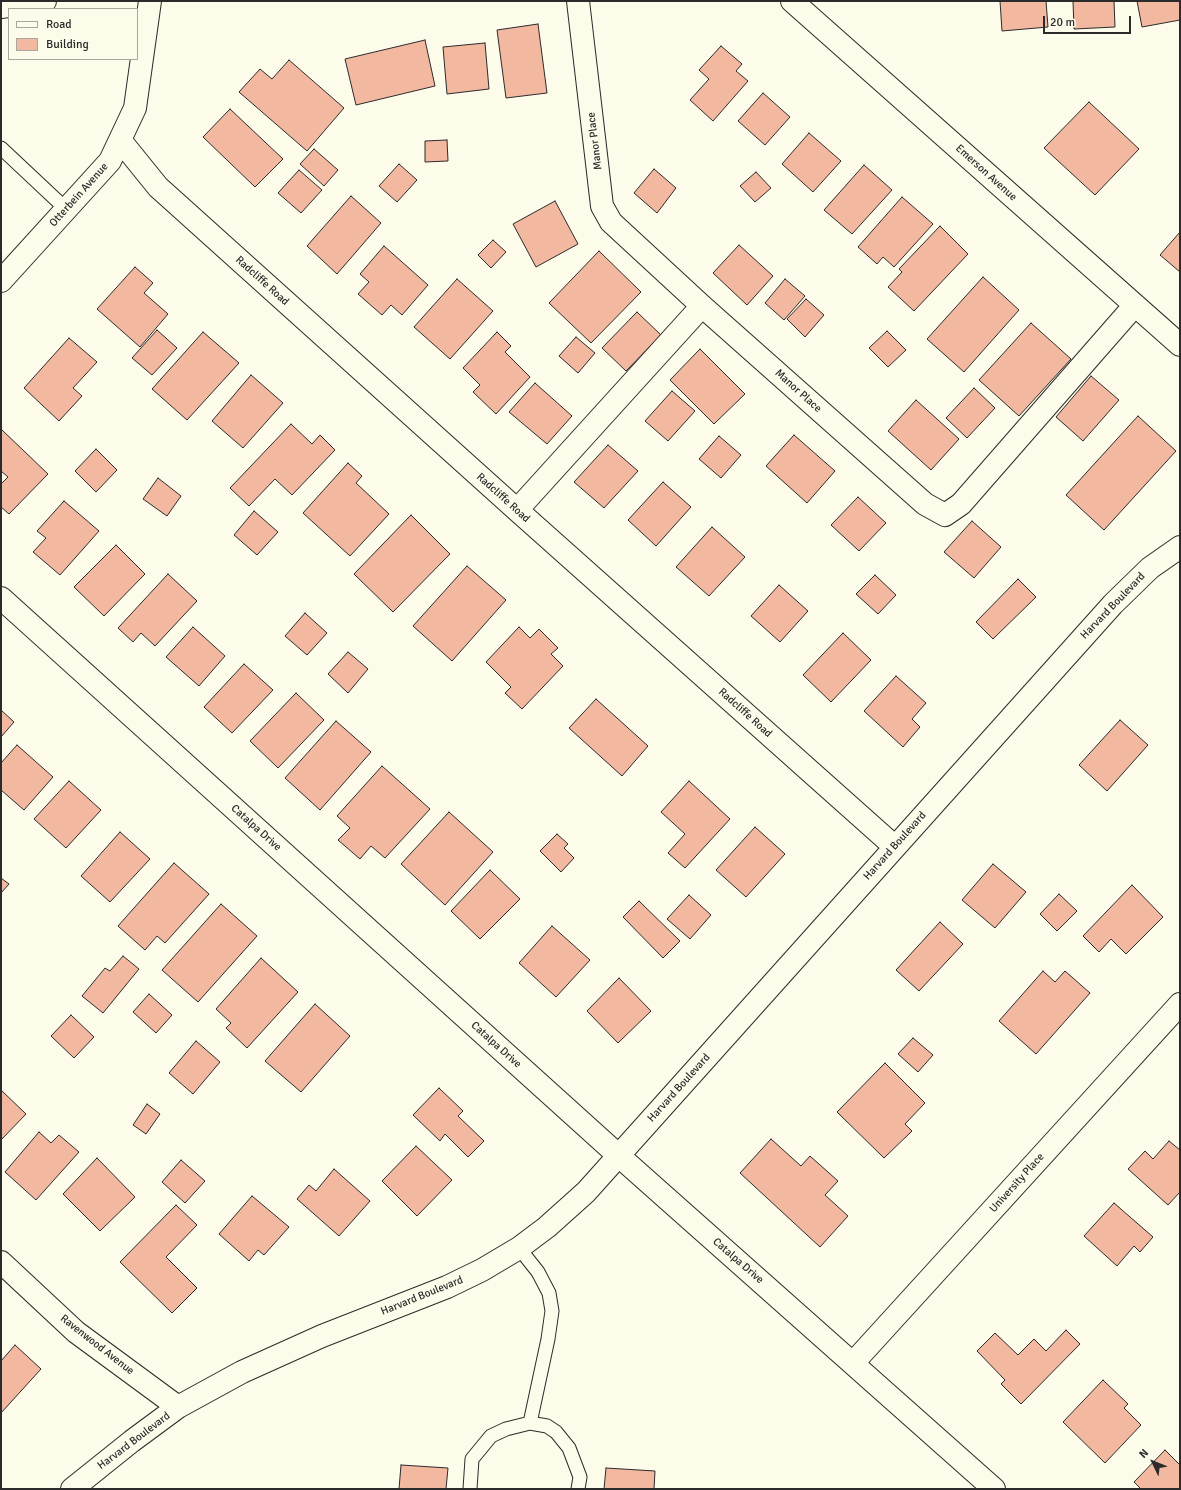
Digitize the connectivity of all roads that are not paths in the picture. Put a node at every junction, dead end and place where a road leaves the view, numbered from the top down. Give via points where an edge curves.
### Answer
1 (150, 1) edge
2 (578, 1) edge
3 (792, 1) edge
4 (35, 2) edge
5 (1, 7) edge
6 (120, 140) junction
7 (1, 148) edge
8 (66, 209) junction
9 (1, 281) edge
10 (1136, 305) junction
11 (702, 306) junction
12 (1180, 344) edge
13 (516, 510) junction
14 (1180, 547) edge
15 (1, 598) edge
16 (895, 847) junction
17 (1180, 1004) edge
18 (619, 1156) junction
19 (519, 1248) junction
20 (1, 1262) edge
21 (853, 1363) junction
22 (178, 1407) junction
23 (530, 1422) junction
24 (72, 1489) edge
25 (470, 1489) edge
26 (578, 1489) edge
27 (994, 1489) edge

1 - 6 street, Otterbein Avenue via 135,108
2 - 11 street, Manor Place via 602,206 611,222
3 - 10 street, Emerson Avenue
4 - 5 street
6 - 8 street, Otterbein Avenue via 110,161
6 - 13 street, Radcliffe Road via 158,187
7 - 8 lane
8 - 9 street, Otterbein Avenue
10 - 11 street, Manor Place via 961,504 945,515 925,504
10 - 12 street, Emerson Avenue
11 - 13 street
13 - 16 street, Radcliffe Road
14 - 16 street, Harvard Boulevard via 1150,568 1113,604
15 - 18 street, Catalpa Drive
16 - 18 street, Harvard Boulevard
17 - 21 street, University Place
18 - 19 street, Harvard Boulevard via 586,1192 548,1227
18 - 21 street, Catalpa Drive
19 - 22 street, Harvard Boulevard via 447,1287 322,1336 242,1372
19 - 23 lane via 538,1272 549,1293 552,1311
20 - 22 street, Ravenwood Avenue via 76,1332
21 - 27 street, Catalpa Drive
22 - 24 street, Harvard Boulevard via 132,1440
23 - 25 lane via 491,1436 472,1459
23 - 26 lane via 547,1426 556,1432 569,1448 580,1477

